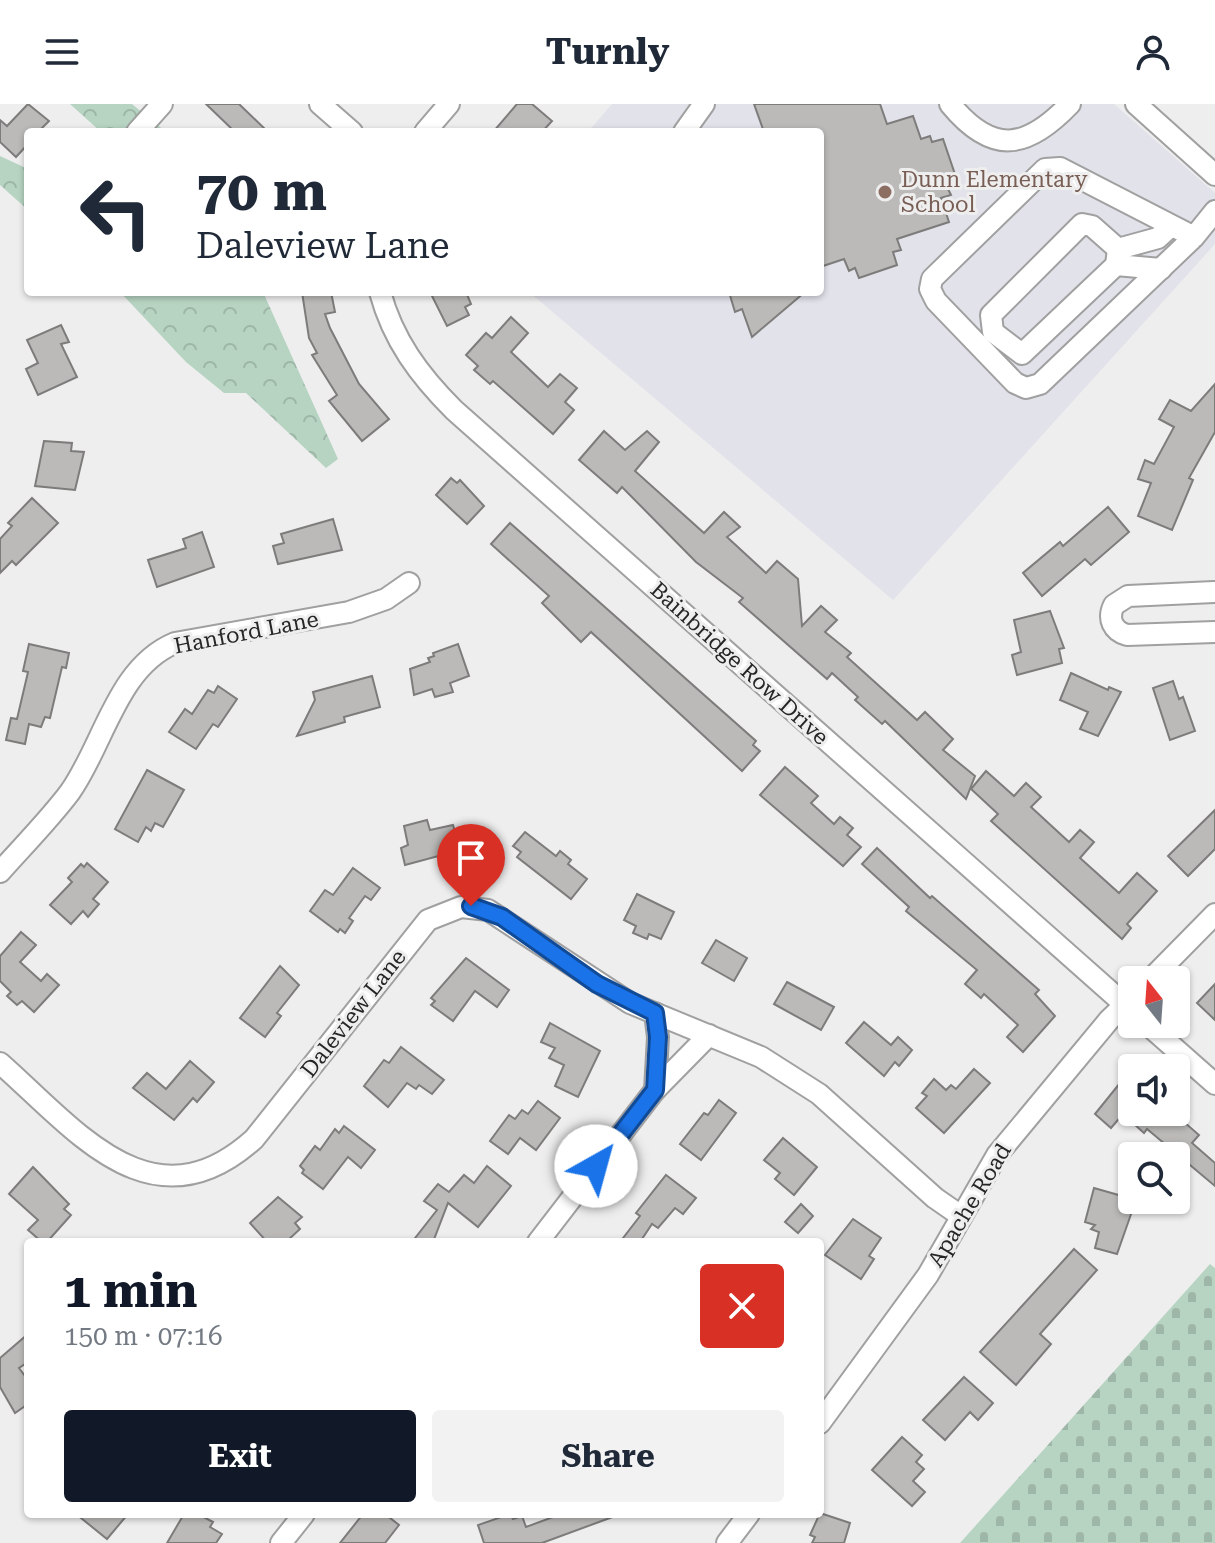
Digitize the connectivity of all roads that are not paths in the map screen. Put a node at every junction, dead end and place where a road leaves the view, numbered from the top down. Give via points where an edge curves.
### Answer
1 (162, 104) edge
2 (320, 104) edge
3 (449, 104) edge
4 (704, 104) edge
5 (950, 104) edge
6 (1136, 104) edge
7 (1066, 108) edge
8 (1159, 111) edge
9 (141, 128) edge
10 (347, 128) edge
11 (428, 128) edge
12 (687, 128) edge
13 (1215, 175) edge
14 (1215, 211) edge
15 (1171, 226) junction
16 (1194, 237) junction
17 (1117, 257) junction
18 (1161, 269) junction
19 (381, 296) edge
20 (1215, 581) edge
21 (409, 583) dead end
22 (1214, 592) edge
23 (1215, 611) edge
24 (1215, 632) edge
25 (0, 872) edge
26 (1215, 914) edge
27 (1164, 966) edge
28 (1118, 994) edge
29 (655, 1013) junction
30 (1118, 1018) edge
31 (709, 1035) junction
32 (1163, 1038) edge
33 (0, 1063) edge
34 (1215, 1084) edge
35 (655, 1090) junction
36 (961, 1216) junction
37 (541, 1238) edge
38 (824, 1418) edge
39 (301, 1518) edge
40 (746, 1518) edge
41 (281, 1543) edge
42 (727, 1543) edge

1 - 9 street
2 - 10 street
3 - 11 street
4 - 12 street
5 - 7 street via 970,127 995,140 1019,140 1044,128
6 - 8 street
8 - 13 street
14 - 16 street
15 - 16 street
15 - 17 street
15 - 18 street via 1060,168 1045,169 932,279 930,289 1005,373 1026,388 1040,384
16 - 18 street
17 - 17 street via 1092,226 1082,224 991,315 993,332 1022,354
17 - 18 street
19 - 28 street, Bainbridge Row Drive via 406,354 454,410
20 - 22 street
21 - 25 street, Hanford Lane via 362,608 175,643 150,657 128,684 70,792
22 - 23 street
22 - 24 street via 1128,596 1117,601 1110,617 1127,635
26 - 27 street
29 - 31 street, Daleview Lane
29 - 33 street, Daleview Lane via 597,984 502,917 471,906 449,909 414,934 254,1139 219,1164 179,1175 134,1170 113,1161
29 - 35 street
30 - 36 street, Apache Road via 1016,1129
31 - 35 street
31 - 36 street, Daleview Lane via 800,1080
32 - 34 street
35 - 37 street
36 - 38 street, Apache Road via 890,1332
39 - 41 street
40 - 42 street

